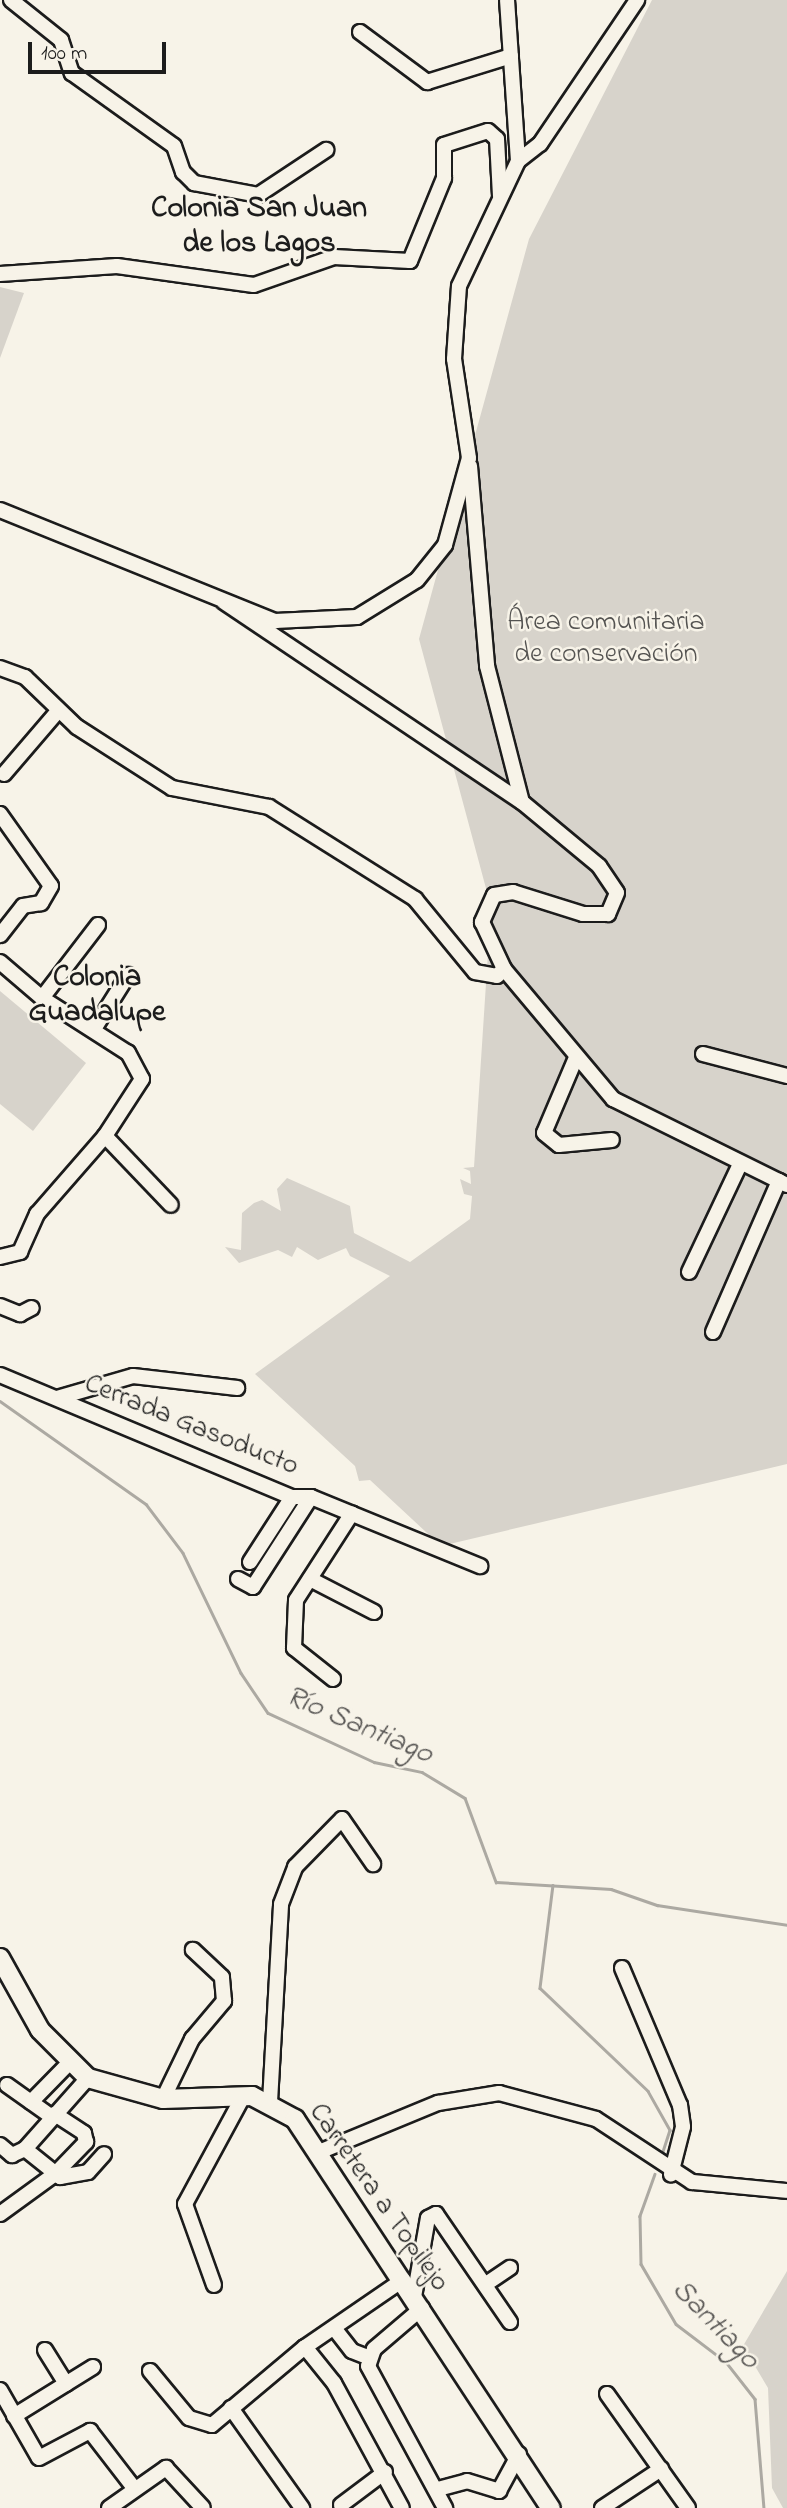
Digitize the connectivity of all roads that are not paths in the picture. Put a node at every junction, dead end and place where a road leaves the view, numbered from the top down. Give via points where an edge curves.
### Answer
1 (12, 0) edge
2 (507, 0) edge
3 (637, 0) edge
4 (360, 32) dead end
5 (511, 56) junction
6 (326, 150) dead end
7 (518, 161) junction
8 (500, 203) junction
9 (0, 274) edge
10 (469, 458) junction
11 (0, 510) edge
12 (224, 602) junction
13 (0, 668) edge
14 (58, 710) junction
15 (4, 774) dead end
16 (522, 802) junction
17 (2, 821) edge
18 (98, 925) dead end
19 (0, 935) edge
20 (0, 962) edge
21 (504, 970) junction
22 (128, 975) dead end
23 (42, 998) junction
24 (94, 1030) junction
25 (703, 1054) dead end
26 (575, 1060) junction
27 (787, 1076) edge
28 (105, 1136) junction
29 (612, 1140) dead end
30 (740, 1164) junction
31 (783, 1183) edge
32 (171, 1205) dead end
33 (0, 1257) edge
34 (689, 1272) dead end
35 (0, 1306) edge
36 (32, 1307) dead end
37 (713, 1332) dead end
38 (0, 1375) edge
39 (237, 1388) dead end
40 (57, 1398) junction
41 (292, 1497) junction
42 (311, 1497) junction
43 (352, 1513) junction
44 (250, 1562) dead end
45 (480, 1566) dead end
46 (238, 1579) dead end
47 (310, 1579) junction
48 (374, 1612) dead end
49 (333, 1679) dead end
50 (373, 1864) dead end
51 (193, 1950) dead end
52 (0, 1958) edge
53 (622, 1968) dead end
54 (69, 2063) junction
55 (89, 2078) junction
56 (7, 2085) dead end
57 (244, 2095) junction
58 (163, 2099) junction
59 (31, 2102) junction
60 (270, 2102) junction
61 (54, 2116) junction
62 (0, 2145) edge
63 (25, 2148) junction
64 (319, 2152) junction
65 (104, 2154) dead end
66 (55, 2174) junction
67 (671, 2174) junction
68 (787, 2191) edge
69 (0, 2214) edge
70 (510, 2268) dead end
71 (403, 2280) junction
72 (486, 2284) junction
73 (214, 2285) dead end
74 (418, 2303) junction
75 (510, 2322) dead end
76 (334, 2328) junction
77 (305, 2347) junction
78 (45, 2350) dead end
79 (368, 2357) junction
80 (93, 2367) dead end
81 (150, 2371) dead end
82 (66, 2384) junction
83 (0, 2390) edge
84 (607, 2394) dead end
85 (231, 2408) junction
86 (14, 2416) junction
87 (519, 2454) junction
88 (661, 2469) junction
89 (385, 2472) junction
90 (134, 2488) junction
91 (438, 2489) junction
92 (619, 2504) edge
93 (341, 2505) dead end
94 (109, 2508) edge
95 (203, 2508) edge
96 (302, 2508) edge
97 (402, 2508) edge
98 (445, 2508) edge
99 (551, 2508) edge
100 (601, 2508) edge
101 (688, 2508) edge

1 - 6 street via 61,40 72,73 174,146 183,172 194,183 258,195
2 - 5 street
3 - 7 street via 540,144
4 - 5 street via 427,82
5 - 7 street
7 - 8 street
8 - 9 street via 494,133 444,145 444,178 410,261 334,257 254,285 117,266
8 - 10 street via 466,265 454,311
10 - 12 street via 445,545 418,580 378,607 357,617 297,625
10 - 16 street via 478,506 486,666
11 - 12 street
12 - 16 street
13 - 14 street via 24,677
14 - 15 street
14 - 21 street via 172,788 268,807 415,899 475,972 497,976
16 - 21 street via 599,866 612,881 618,903 598,916 513,892 494,895 482,922
17 - 19 street via 51,886 41,903 23,906
18 - 23 street
20 - 23 street
21 - 26 street
22 - 24 street
23 - 24 street
24 - 28 street via 128,1053 142,1079
25 - 27 street
26 - 29 street via 544,1133 559,1145
26 - 30 street via 636,1114
28 - 32 street
28 - 33 street via 37,1214 20,1252
30 - 31 street
30 - 34 street
31 - 37 street
35 - 36 street via 20,1314
38 - 40 street, Cerrada Gasoducto
39 - 40 street via 133,1376
40 - 41 street, Cerrada Gasoducto
41 - 42 street, Cerrada Gasoducto
41 - 44 street
42 - 43 street, Cerrada Gasoducto
42 - 46 street via 253,1587
43 - 45 street, Cerrada Gasoducto
43 - 47 street
47 - 48 street
47 - 49 street via 296,1600 293,1648
50 - 60 street via 342,1819 295,1867 284,1892
51 - 58 street via 222,1977 224,2001 192,2039
52 - 54 main road, Carretera a Topilejo via 40,2030
53 - 67 street via 680,2105 683,2127
54 - 55 main road, Carretera a Topilejo
54 - 59 street
55 - 58 main road, Carretera a Topilejo
55 - 61 street
56 - 59 street
57 - 58 main road, Carretera a Topilejo
57 - 60 main road, Carretera a Topilejo
57 - 73 street via 185,2204
59 - 61 street
60 - 64 main road, Carretera a Topilejo via 295,2119
61 - 63 street
61 - 66 street via 86,2137
62 - 63 street via 12,2155
63 - 66 street
64 - 67 street via 438,2103 499,2093 596,2119
64 - 71 main road, Carretera a Topilejo
65 - 66 street via 88,2172
66 - 69 street
67 - 68 street via 719,2189
70 - 72 street
71 - 74 main road, Carretera a Topilejo
71 - 76 street
72 - 74 street via 432,2213
72 - 75 street
74 - 79 street
74 - 87 main road, Carretera a Topilejo
76 - 77 street
76 - 79 street via 352,2351
77 - 85 street
77 - 89 street via 334,2384
78 - 82 street
79 - 91 street
80 - 82 street
81 - 85 street via 189,2418 212,2425
82 - 86 street
83 - 86 street
84 - 88 street
85 - 96 street
86 - 90 street via 39,2458 90,2431
87 - 91 street via 499,2491 467,2481
87 - 99 main road, Carretera a Topilejo
88 - 92 street
88 - 101 street
89 - 93 street
89 - 97 street
90 - 94 street
90 - 95 street via 166,2468
91 - 98 street
92 - 100 street

